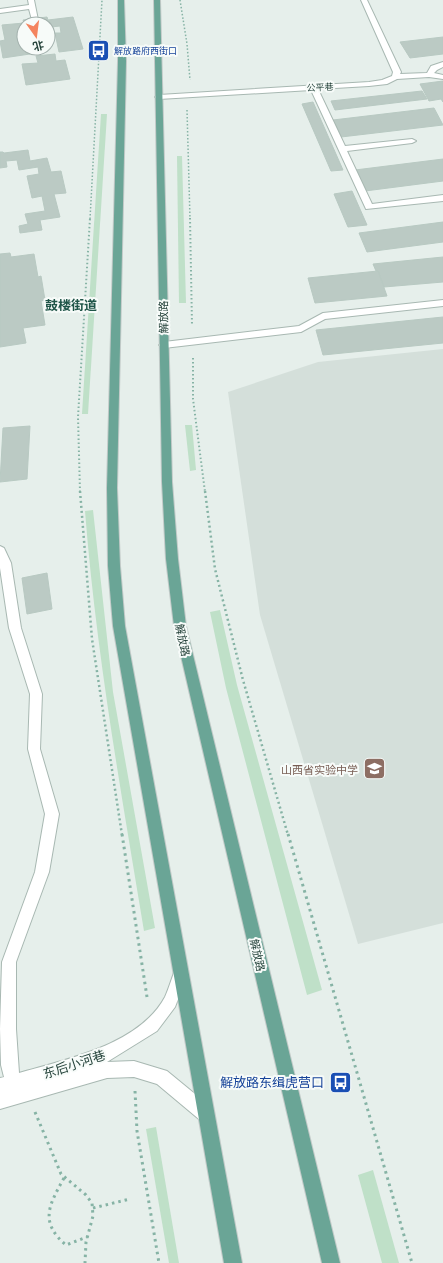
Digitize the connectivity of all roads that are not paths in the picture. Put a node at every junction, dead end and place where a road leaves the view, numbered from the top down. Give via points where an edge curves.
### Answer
1 (121, 0) edge
2 (157, 0) edge
3 (364, 0) edge
4 (32, 3) edge
5 (0, 11) edge
6 (35, 16) edge
7 (443, 64) edge
8 (429, 75) junction
9 (443, 77) edge
10 (396, 78) junction
11 (314, 88) junction
12 (159, 96) junction
13 (412, 141) dead end
14 (342, 150) junction
15 (443, 198) edge
16 (443, 303) edge
17 (164, 345) junction
18 (0, 551) edge
19 (180, 973) junction
20 (6, 1084) edge
21 (0, 1101) edge
22 (206, 1114) junction
23 (233, 1263) edge
24 (331, 1263) edge

1 - 19 main road via 122,61 112,488 114,566 118,626
2 - 12 main road, 解放路
3 - 10 street via 397,72
4 - 5 street
4 - 6 street
7 - 8 street via 434,68
8 - 9 street, 公平巷
8 - 10 street, 公平巷
10 - 11 street, 公平巷 via 369,84
11 - 12 street, 公平巷
11 - 14 street
12 - 17 main road, 解放路
13 - 14 street
14 - 15 street via 369,207
16 - 17 street via 323,316 301,329
17 - 24 main road, 解放路 via 167,482 180,626
18 - 20 street via 5,563 15,628 36,694 34,749 52,814 42,872 10,962 9,1065
19 - 20 street, 东后小河巷 via 170,1002 152,1026 106,1055
19 - 22 main road
21 - 22 street, 东后小河巷 via 107,1070 134,1069 161,1077
22 - 23 main road

